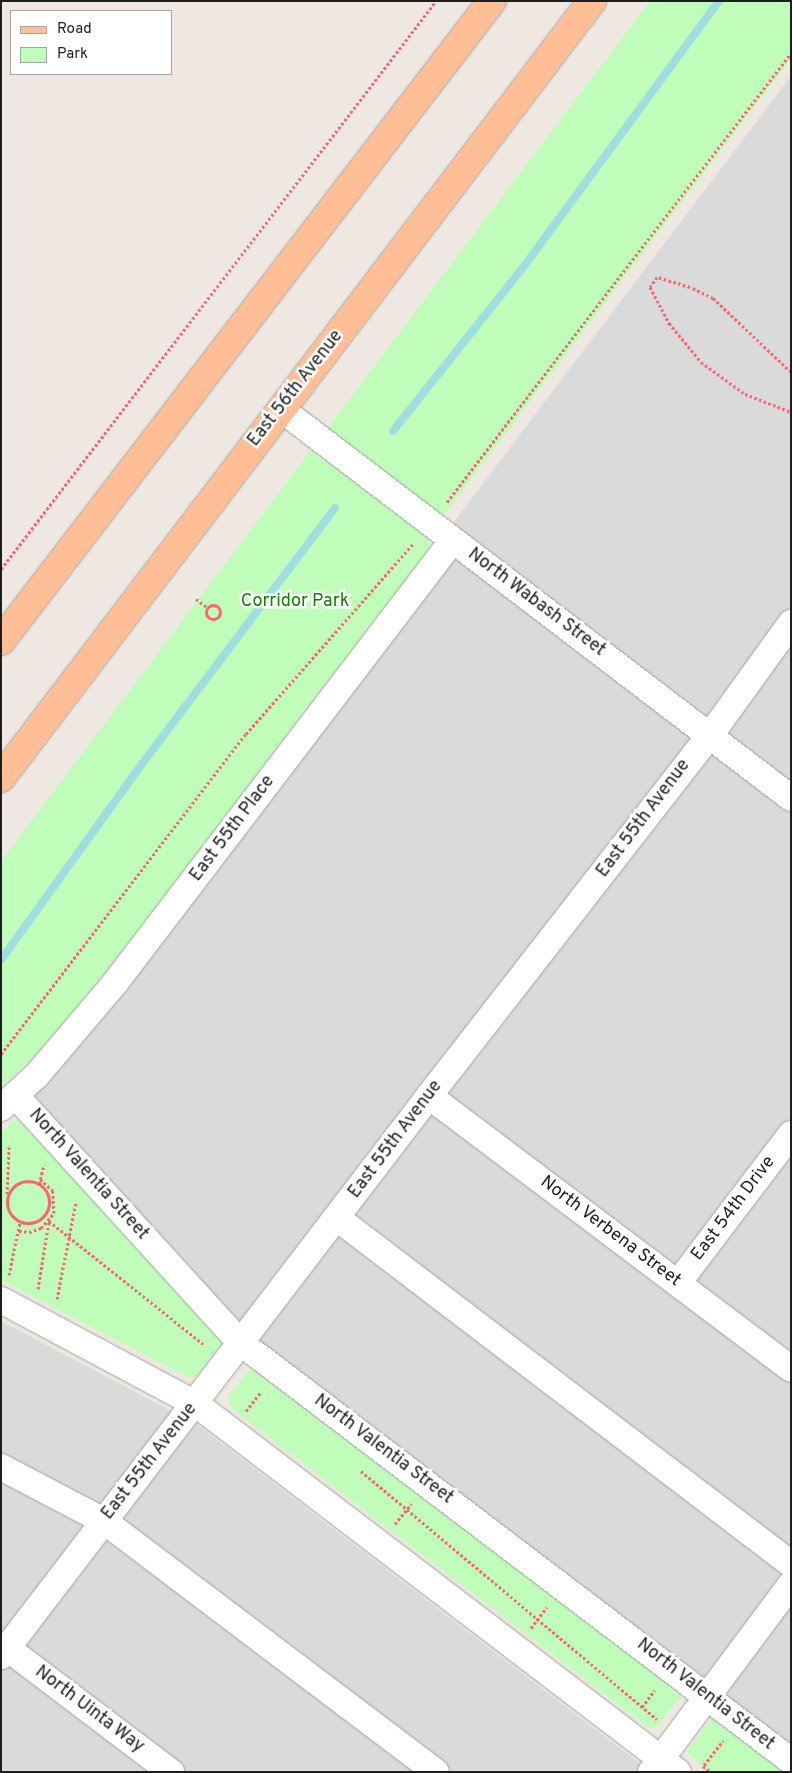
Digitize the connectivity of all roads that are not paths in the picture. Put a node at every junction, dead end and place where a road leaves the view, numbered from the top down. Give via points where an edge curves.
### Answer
1 (492, 1) edge
2 (592, 1) edge
3 (281, 409) junction
4 (453, 540) junction
5 (791, 623) edge
6 (1, 641) edge
7 (710, 734) junction
8 (1, 778) edge
9 (791, 798) edge
10 (429, 1096) junction
11 (8, 1102) edge
12 (791, 1134) edge
13 (336, 1218) junction
14 (678, 1283) junction
15 (5, 1290) edge
16 (241, 1342) junction
17 (790, 1366) edge
18 (196, 1404) junction
19 (1, 1467) edge
20 (104, 1522) junction
21 (791, 1564) edge
22 (791, 1584) edge
23 (4, 1652) edge
24 (707, 1695) junction
25 (791, 1761) edge
26 (663, 1767) edge
27 (171, 1772) edge
28 (436, 1772) edge

1 - 6 main road
2 - 3 main road, East 56th Avenue
3 - 4 street, North Wabash Street
3 - 8 main road, East 56th Avenue
4 - 7 street, North Wabash Street
4 - 11 street, East 55th Place via 115,983
5 - 7 street, East 55th Avenue
7 - 9 street, North Wabash Street
7 - 10 street, East 55th Avenue
10 - 13 street, East 55th Avenue
10 - 14 street, North Verbena Street
11 - 16 street, North Valentia Street
12 - 14 street, East 54th Drive
13 - 16 street, East 55th Avenue
13 - 21 street
14 - 17 street, North Verbena Street
15 - 18 street
16 - 18 street, East 55th Avenue
16 - 24 street, North Valentia Street
18 - 20 street, East 55th Avenue
18 - 26 street
19 - 20 street
20 - 23 street, East 55th Avenue
20 - 28 street
22 - 24 street
23 - 27 street, North Uinta Way
24 - 25 street, North Valentia Street
24 - 26 street

